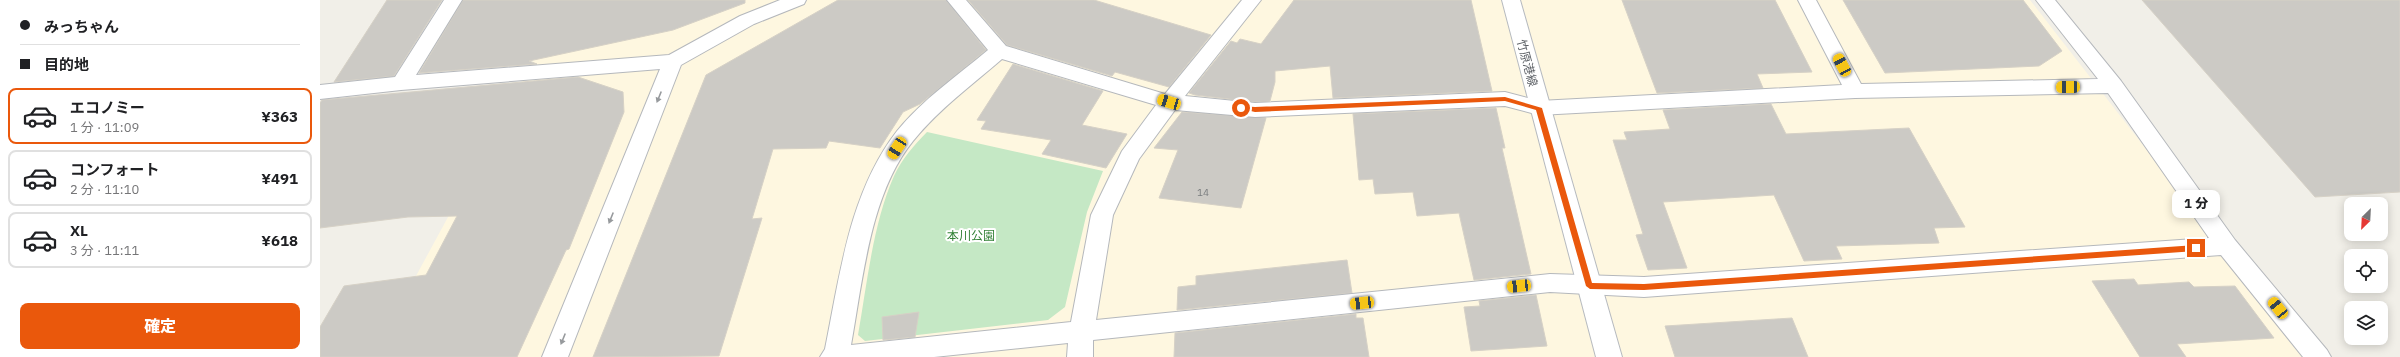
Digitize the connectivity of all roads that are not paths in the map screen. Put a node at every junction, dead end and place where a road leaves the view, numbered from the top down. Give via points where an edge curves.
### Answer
1 (453, 0) edge
2 (797, 0) edge
3 (956, 0) edge
4 (1252, 0) edge
5 (1511, 0) edge
6 (1807, 0) edge
7 (2045, 0) edge
8 (999, 50) junction
9 (673, 61) junction
10 (401, 83) junction
11 (2114, 86) junction
12 (1855, 91) junction
13 (320, 92) edge
14 (1169, 102) junction
15 (1539, 108) junction
16 (2227, 246) junction
17 (1590, 286) junction
18 (1081, 333) junction
19 (555, 357) edge
20 (833, 357) edge
21 (836, 357) edge
22 (1080, 357) edge
23 (1609, 357) edge
24 (2318, 357) edge

1 - 10 street
2 - 9 street via 747,20
3 - 8 street
4 - 14 street
5 - 15 street, 竹原港線
6 - 12 street
7 - 11 street
8 - 14 street
8 - 21 street via 904,136 882,170 866,213
9 - 10 street
9 -> 19 street
10 - 13 street
11 - 12 street
11 - 16 street
12 - 15 street
14 - 15 street via 1255,110 1505,99
14 - 18 street via 1130,156 1102,215
15 - 17 street, 竹原港線
16 - 17 street via 1644,287
16 - 24 street
17 - 18 street via 1550,282
17 - 23 street, 竹原港線
18 - 21 street
18 - 22 street
20 - 21 street

